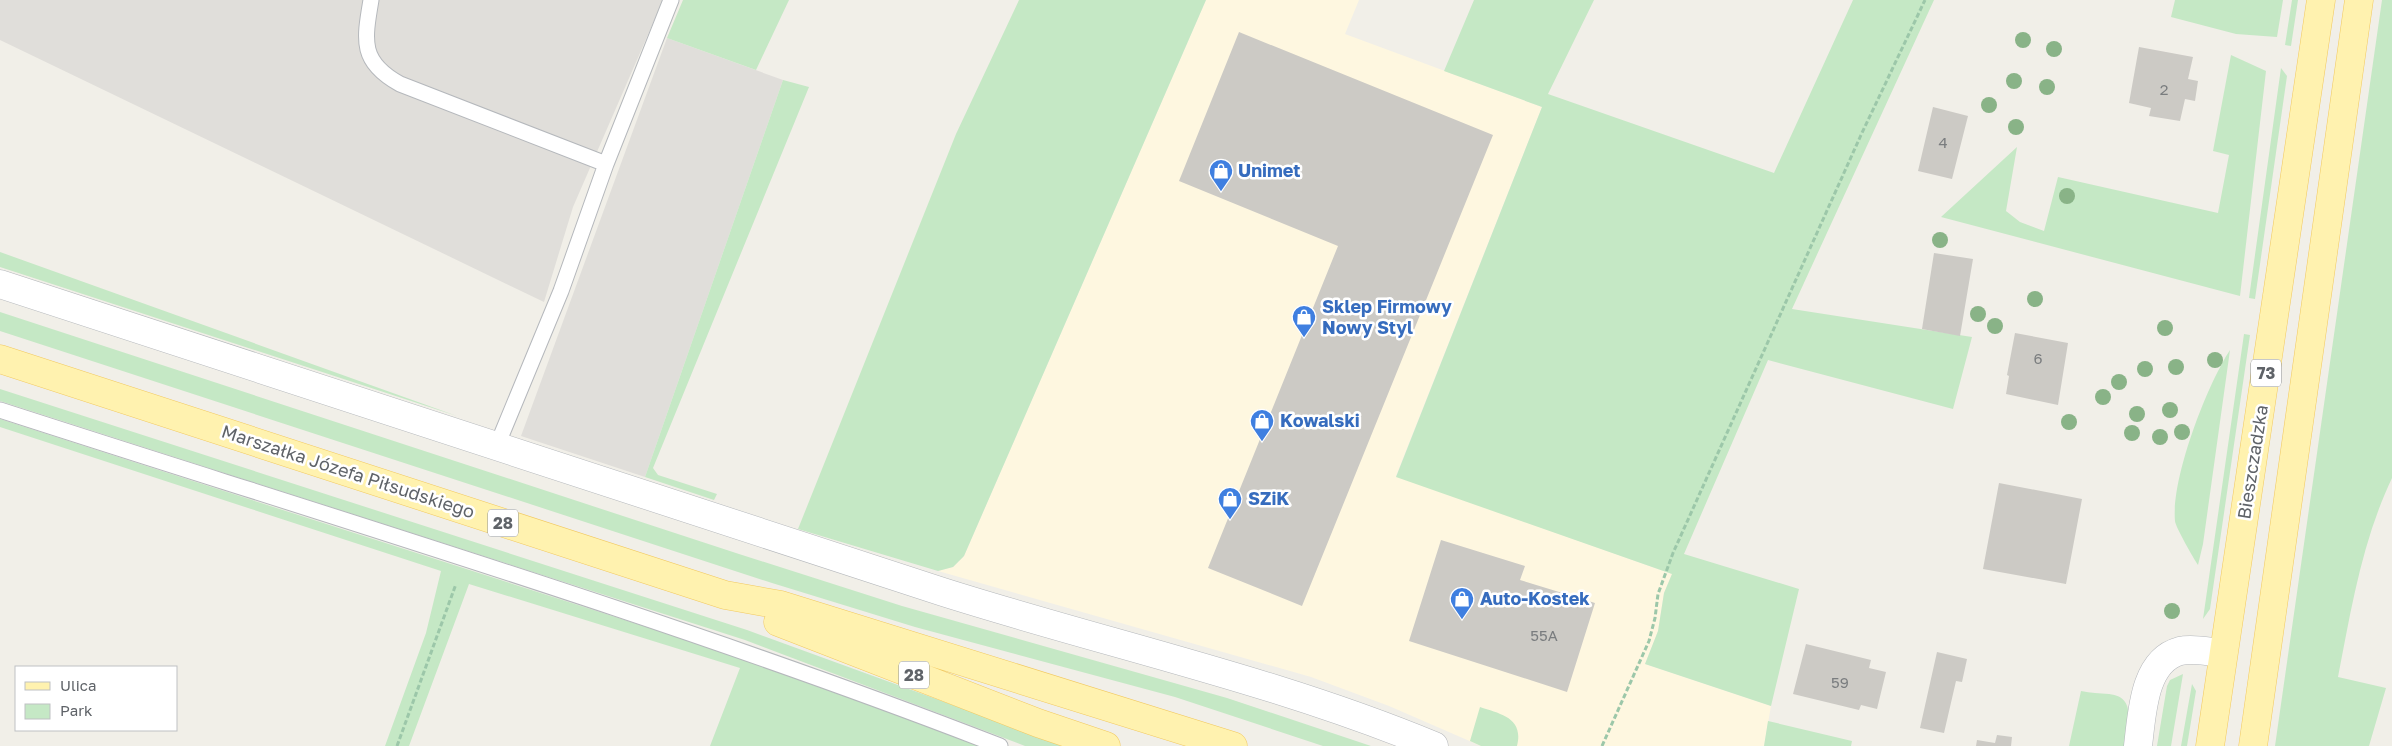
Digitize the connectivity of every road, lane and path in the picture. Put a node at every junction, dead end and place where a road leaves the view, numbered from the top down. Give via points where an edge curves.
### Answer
1 (371, 0) edge
2 (671, 0) edge
3 (1924, 0) edge
4 (2322, 0) edge
5 (2359, 0) edge
6 (606, 164) junction
7 (0, 284) edge
8 (0, 359) edge
9 (0, 410) edge
10 (496, 448) junction
11 (464, 559) junction
12 (725, 595) junction
13 (2223, 653) junction
14 (397, 746) edge
15 (1000, 746) edge
16 (1106, 746) edge
17 (1233, 746) edge
18 (1434, 746) edge
19 (1602, 746) edge
20 (2138, 746) edge
21 (2210, 746) edge
22 (2253, 746) edge

1 - 6 lane via 366,29 367,48 383,75
2 - 6 lane
3 - 19 path via 1673,553 1658,594 1649,641
4 - 13 main road, Bieszczadzka / 73
5 - 22 main road, 73
6 - 10 lane via 561,291
7 - 10 street
8 - 12 main road, Marszałka Józefa Piłsudskiego / 28
9 - 11 lane
10 - 18 street via 966,599 1276,688 1376,722
11 - 14 path
11 - 15 lane via 896,705
12 - 16 main road, Marszałka Józefa Piłsudskiego / 28 via 778,622 1038,723
12 - 17 main road, Marszałka Józefa Piłsudskiego / 28 via 781,605
13 - 20 street via 2180,651 2159,664 2147,692
13 - 21 main road, Bieszczadzka / 73

